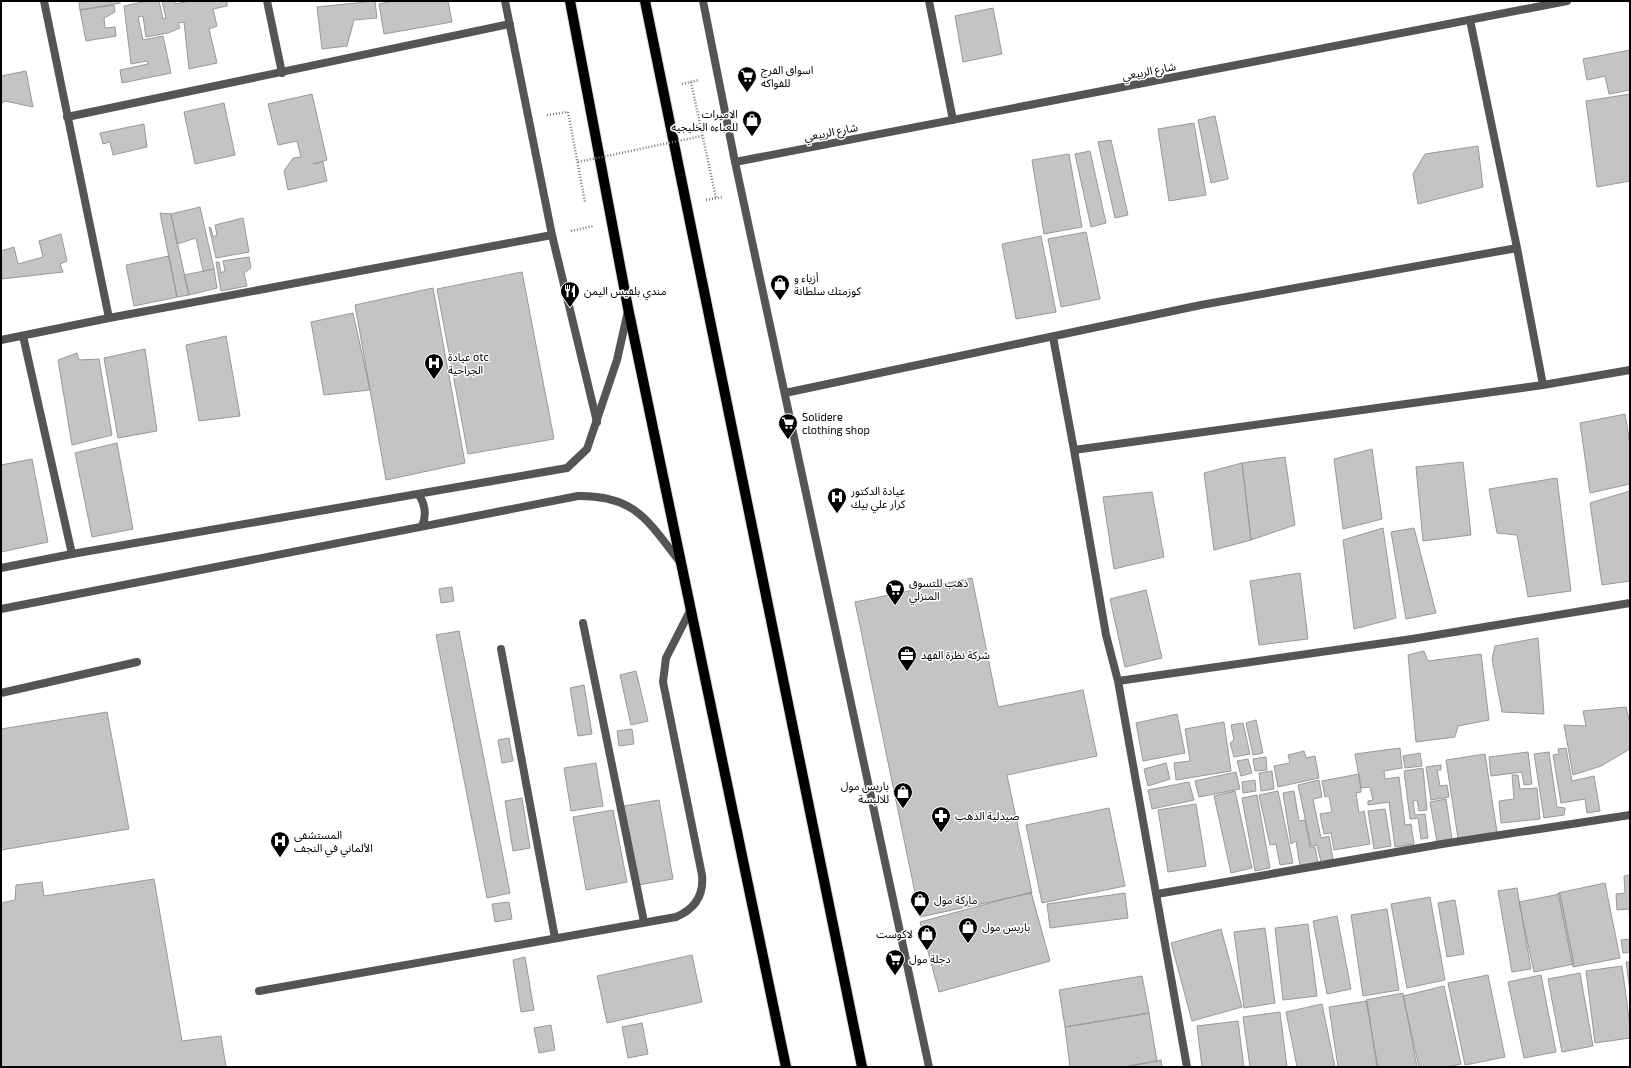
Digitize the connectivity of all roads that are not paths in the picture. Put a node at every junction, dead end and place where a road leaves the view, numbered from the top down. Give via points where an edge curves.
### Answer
1 (44, 1) edge
2 (267, 1) edge
3 (505, 1) edge
4 (570, 1) edge
5 (644, 1) edge
6 (703, 1) edge
7 (930, 1) edge
8 (1567, 1) edge
9 (1470, 20) junction
10 (510, 24) junction
11 (282, 73) junction
12 (67, 117) junction
13 (953, 120) junction
14 (735, 162) junction
15 (552, 235) junction
16 (1517, 248) junction
17 (628, 308) junction
18 (109, 318) junction
19 (23, 336) junction
20 (1053, 337) junction
21 (1, 340) edge
22 (1630, 370) edge
23 (1543, 385) junction
24 (785, 393) junction
25 (597, 422) junction
26 (1074, 450) junction
27 (418, 494) junction
28 (422, 526) junction
29 (72, 554) junction
30 (682, 564) junction
31 (1, 568) edge
32 (1630, 603) edge
33 (1, 609) edge
34 (691, 609) junction
35 (583, 623) dead end
36 (501, 649) dead end
37 (137, 662) dead end
38 (1118, 681) junction
39 (1, 693) edge
40 (1630, 815) edge
41 (1157, 894) junction
42 (644, 922) junction
43 (555, 938) junction
44 (259, 991) dead end
45 (786, 1067) edge
46 (862, 1067) edge
47 (930, 1067) edge
48 (1187, 1067) edge

1 - 12 street
2 - 11 street
3 - 10 street
4 - 17 main road
5 - 46 main road
6 - 14 street
7 - 13 street
8 - 9 street, شارع الربيعي
9 - 13 street, شارع الربيعي
9 - 16 street
10 - 11 street
10 - 15 street
11 - 12 street
12 - 18 street
13 - 14 street, شارع الربيعي
14 - 24 street
15 - 18 street
15 - 25 street
16 - 20 street via 1201,305
16 - 23 street
17 - 25 street via 617,360
17 - 30 main road
18 - 19 street
19 - 21 street
19 - 29 street
20 - 24 street
20 - 26 street
22 - 23 street
23 - 26 street
24 - 47 street
25 - 27 street via 587,449 567,468
26 - 38 street via 1104,627
27 - 28 street via 425,508
27 - 29 street
28 - 30 street via 578,496 598,496 617,500 634,510 649,523
28 - 33 street
29 - 31 street
30 - 34 main road
32 - 38 street via 1412,639
34 - 42 street via 666,658 663,682 703,884 697,901 684,913 676,917
34 - 45 main road
35 - 42 street
36 - 43 street
37 - 39 street
38 - 41 street
40 - 41 street via 1442,844
41 - 48 street
42 - 43 street
43 - 44 street

